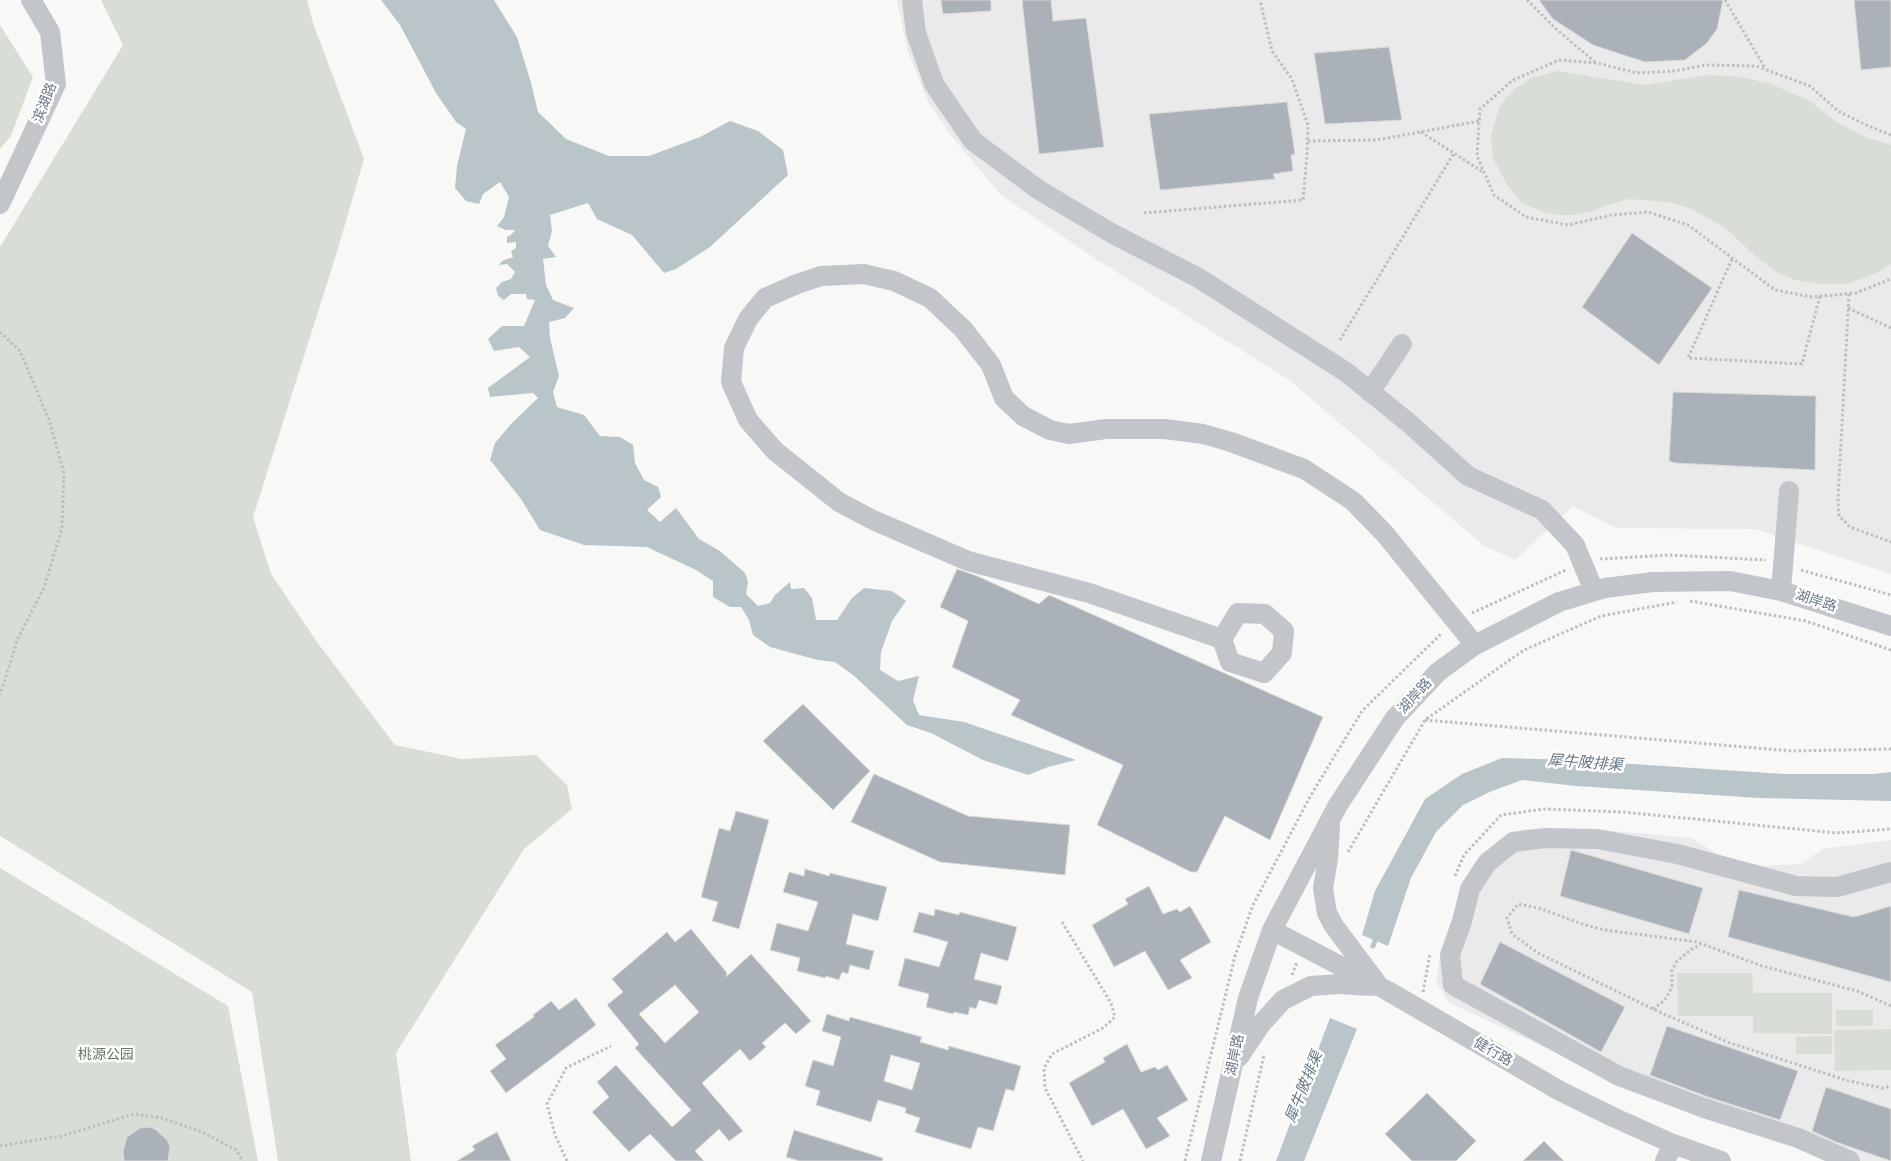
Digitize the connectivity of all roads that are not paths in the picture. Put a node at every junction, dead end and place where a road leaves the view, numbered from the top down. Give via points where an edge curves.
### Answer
1 (31, 0) edge
2 (912, 0) edge
3 (0, 204) edge
4 (1402, 344) dead end
5 (1370, 392) junction
6 (1790, 490) dead end
7 (1781, 590) junction
8 (1594, 591) junction
9 (1891, 626) edge
10 (1222, 639) dead end
11 (1475, 645) junction
12 (1330, 821) junction
13 (1891, 872) edge
14 (1272, 930) junction
15 (1380, 987) junction
16 (1233, 1066) junction
17 (1669, 1152) edge
18 (1211, 1161) edge
19 (1721, 1161) edge
20 (1850, 1161) edge

1 - 3 street, 滨湖路 via 50,32 56,84
2 - 5 street via 916,33 934,84 974,141 1039,190 1197,278 1330,362
4 - 5 street
5 - 8 street via 1468,476 1542,510 1575,545
6 - 7 street
7 - 8 street, 湖岸路 via 1730,581 1653,582
7 - 9 street, 湖岸路
8 - 11 street, 湖岸路 via 1559,602
10 - 11 street via 1089,593 968,561 839,502 775,451 748,420 731,382 734,348 748,319 765,298 821,276 864,274 894,281 930,298 963,329 990,365 1004,398 1023,416 1050,430 1069,434 1106,429 1164,429 1203,434 1304,470 1353,502 1385,534
11 - 12 street, 湖岸路 via 1438,672 1395,718
12 - 14 street, 湖岸路
12 - 15 street via 1323,888 1327,913
13 - 20 street via 1837,887 1796,886 1677,854 1597,838 1513,842 1487,863 1470,889 1450,955 1453,985 1619,1076 1798,1138
14 - 15 street, 健行路
14 - 16 street, 湖岸路 via 1248,998
15 - 16 street via 1311,986 1283,1000
15 - 17 street, 健行路 via 1560,1091 1613,1117
16 - 18 street, 湖岸路
17 - 19 street, 健行路

